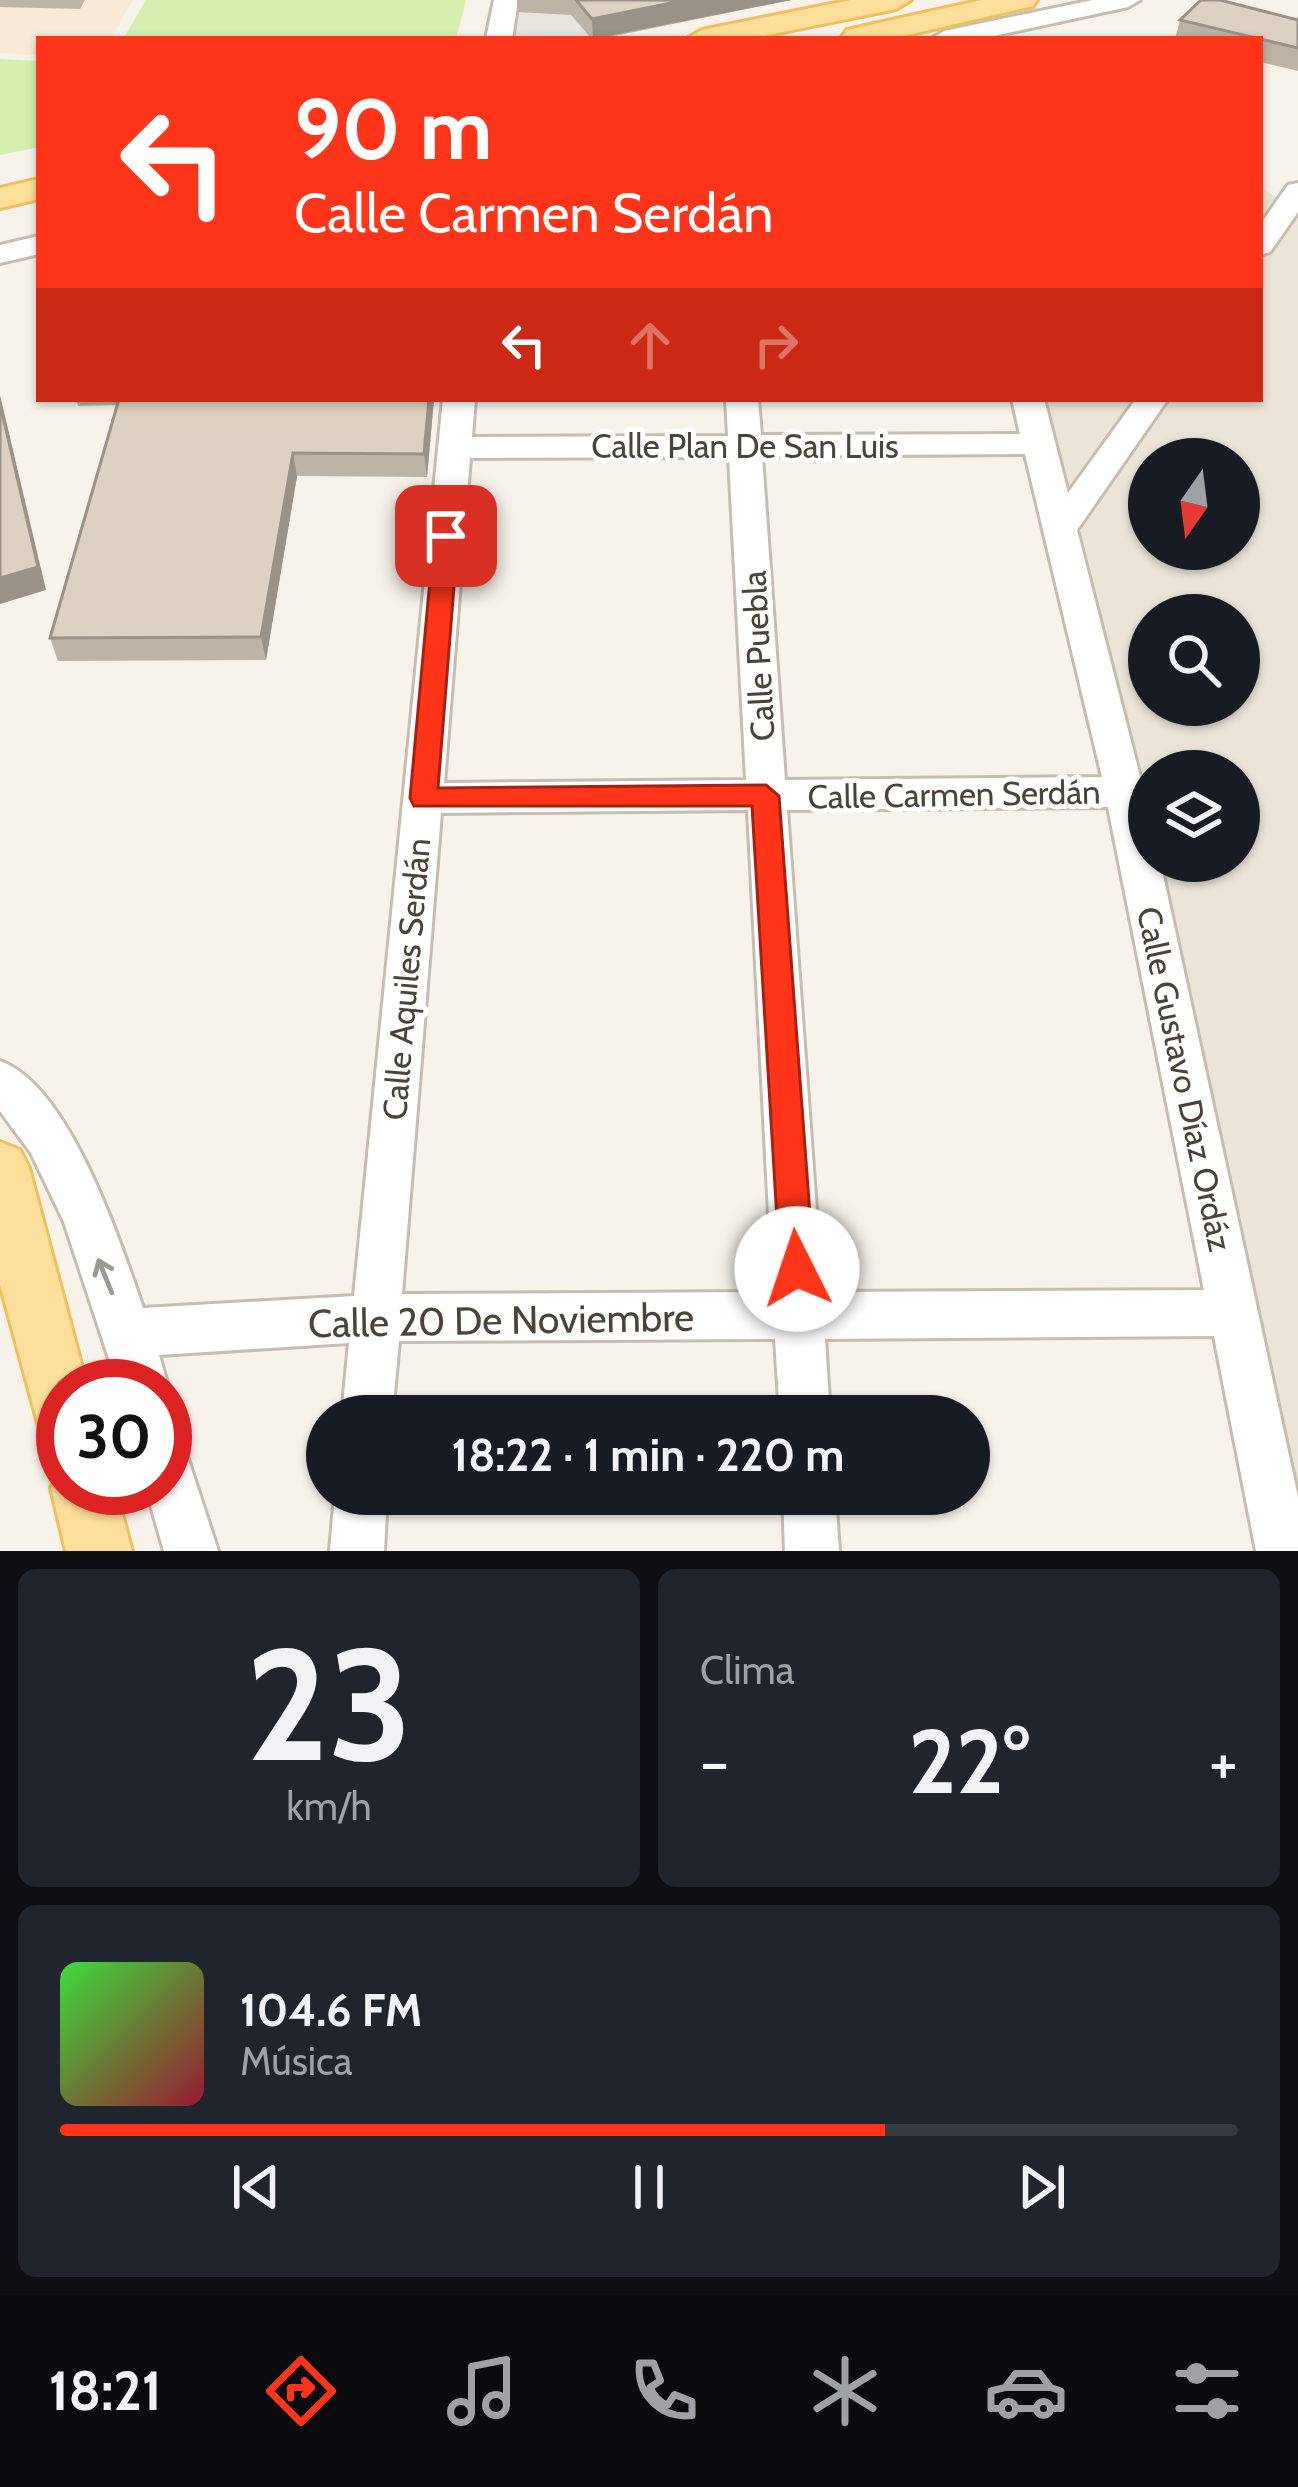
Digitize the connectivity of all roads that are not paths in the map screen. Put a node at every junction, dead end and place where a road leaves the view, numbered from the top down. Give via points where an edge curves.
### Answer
1 (506, 0) edge
2 (896, 0) edge
3 (1127, 0) edge
4 (1016, 17) edge
5 (500, 36) edge
6 (717, 36) edge
7 (870, 36) edge
8 (957, 36) edge
9 (36, 165) edge
10 (0, 172) edge
11 (36, 190) edge
12 (0, 198) edge
13 (1285, 203) edge
14 (36, 219) edge
15 (0, 226) edge
16 (1263, 241) edge
17 (36, 246) edge
18 (0, 254) edge
19 (459, 402) edge
20 (742, 402) edge
21 (1029, 402) edge
22 (1150, 402) edge
23 (1036, 444) junction
24 (746, 446) junction
25 (453, 448) junction
26 (1061, 528) junction
27 (1125, 792) junction
28 (766, 796) junction
29 (423, 798) junction
30 (0, 1080) edge
31 (0, 1168) edge
32 (1234, 1313) junction
33 (800, 1317) junction
34 (374, 1318) junction
35 (128, 1333) junction
36 (49, 1359) edge
37 (135, 1359) edge
38 (368, 1395) edge
39 (804, 1395) edge
40 (90, 1515) edge
41 (180, 1515) edge
42 (360, 1515) edge
43 (810, 1515) edge
44 (99, 1551) edge
45 (191, 1551) edge
46 (357, 1551) edge
47 (812, 1551) edge
48 (1283, 1551) edge

1 - 5 street
2 - 6 main road
3 - 4 street
4 - 7 main road
4 - 8 street
9 - 10 main road
11 - 12 main road
13 - 16 street
14 - 15 main road
17 - 18 street
19 - 25 street, Calle Aquiles Serdán
20 - 24 street, Calle Puebla
21 - 23 street, Calle Gustavo Díaz Ordáz
22 - 26 street
23 - 24 street, Calle Plan De San Luis
23 - 26 street, Calle Gustavo Díaz Ordáz
24 - 25 street, Calle Plan De San Luis
24 - 28 street, Calle Puebla
25 - 29 street, Calle Aquiles Serdán
26 - 27 street, Calle Gustavo Díaz Ordáz
27 - 28 street, Calle Carmen Serdán
27 - 32 street, Calle Gustavo Díaz Ordáz
28 - 29 street, Calle Carmen Serdán
28 - 33 street, Calle Puebla
29 - 34 street, Calle Aquiles Serdán
35 -> 30 street via 60,1162
31 - 36 main road
32 - 33 street, Calle 20 De Noviembre
32 - 48 street, Calle Gustavo Díaz Ordáz
33 - 34 street, Calle 20 De Noviembre
33 - 39 street, Calle Puebla
34 - 35 street, Calle 20 De Noviembre
34 - 38 street, Calle Aquiles Serdán
35 - 37 street
40 - 44 main road
41 - 45 street
42 - 46 street
43 - 47 street

